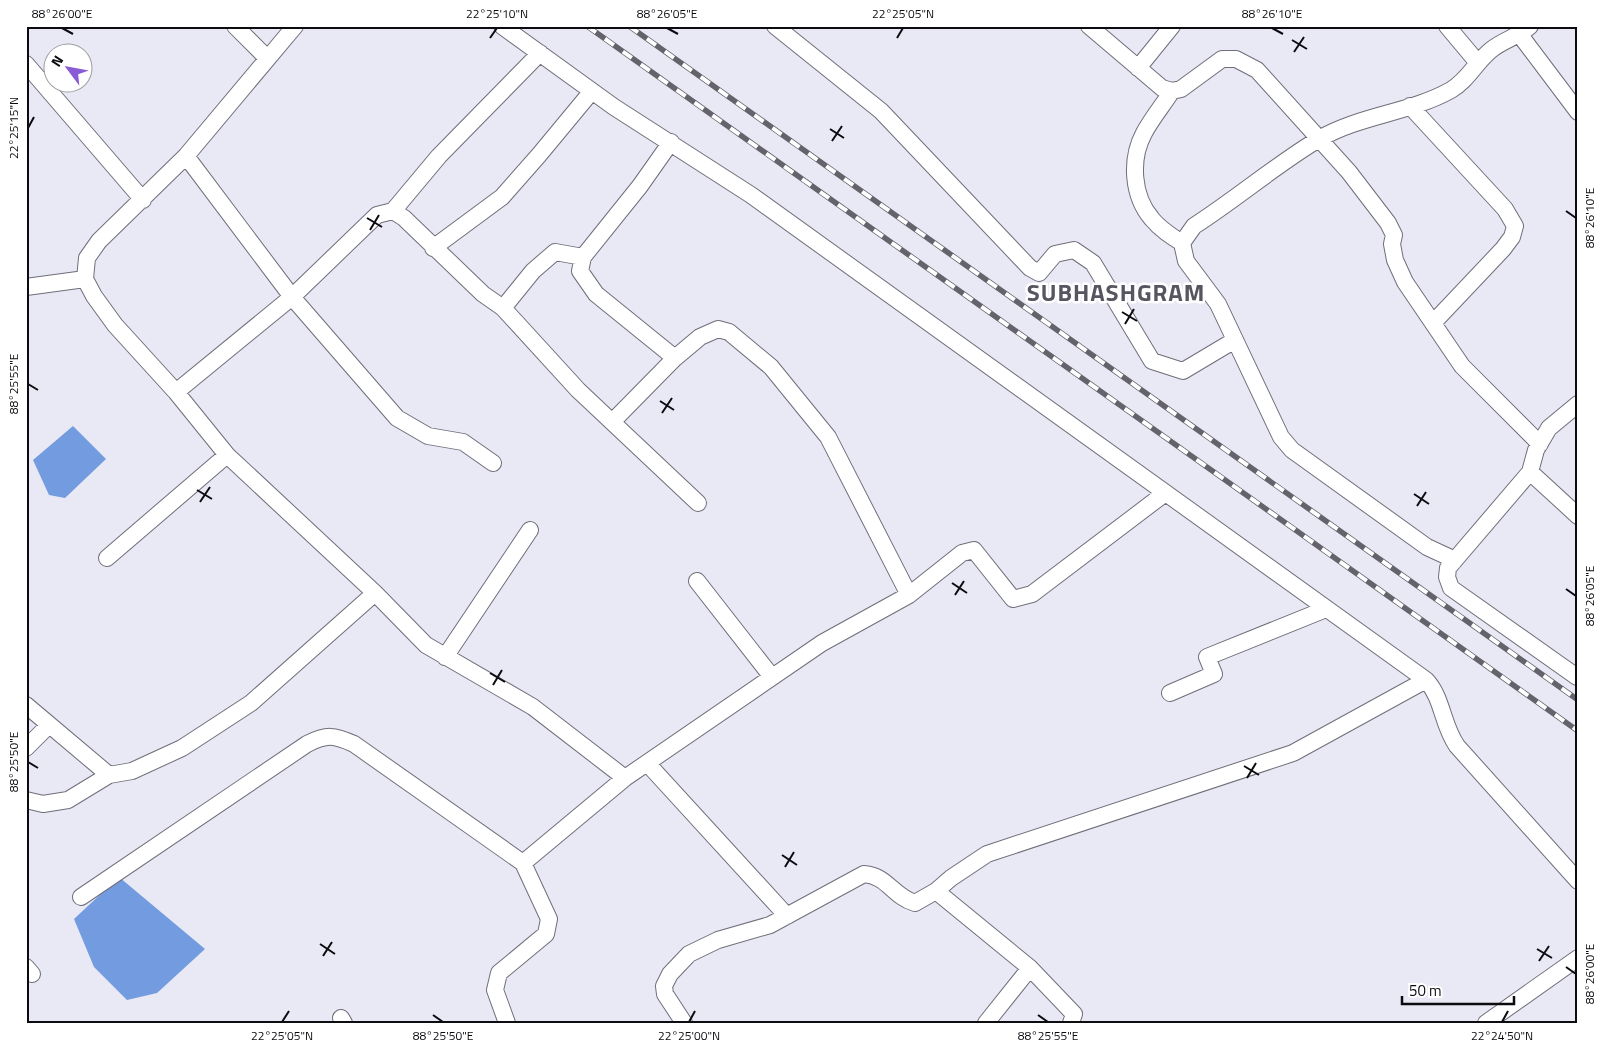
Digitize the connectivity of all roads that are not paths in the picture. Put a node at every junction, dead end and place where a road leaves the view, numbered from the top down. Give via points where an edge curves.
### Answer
1 (235, 26) edge
2 (295, 26) edge
3 (502, 26) edge
4 (775, 26) edge
5 (1089, 26) edge
6 (1172, 26) edge
7 (1447, 26) edge
8 (1525, 31) edge
9 (540, 54) junction
10 (268, 58) junction
11 (1478, 63) junction
12 (26, 64) edge
13 (1138, 68) junction
14 (592, 91) junction
15 (1172, 91) junction
16 (1410, 106) junction
17 (1578, 112) edge
18 (1320, 139) junction
19 (671, 142) junction
20 (186, 156) junction
21 (143, 200) junction
22 (393, 211) junction
23 (1182, 243) junction
24 (433, 248) junction
25 (584, 258) junction
26 (85, 279) junction
27 (26, 287) edge
28 (292, 297) junction
29 (503, 308) junction
30 (1433, 323) junction
31 (1235, 340) junction
32 (675, 358) junction
33 (176, 392) junction
34 (1578, 404) edge
35 (613, 421) junction
36 (1540, 444) junction
37 (227, 455) junction
38 (493, 463) dead end
39 (1530, 472) junction
40 (1164, 494) junction
41 (698, 504) dead end
42 (1578, 516) edge
43 (530, 530) dead end
44 (107, 558) dead end
45 (1455, 560) junction
46 (697, 580) dead end
47 (375, 592) junction
48 (909, 595) junction
49 (1326, 609) junction
50 (445, 657) junction
51 (772, 677) junction
52 (1577, 677) edge
53 (1426, 680) junction
54 (1170, 693) dead end
55 (26, 705) edge
56 (48, 726) junction
57 (26, 748) edge
58 (647, 763) junction
59 (109, 775) junction
60 (626, 778) junction
61 (26, 800) edge
62 (523, 863) junction
63 (1578, 881) edge
64 (936, 891) junction
65 (81, 897) dead end
66 (787, 916) junction
67 (1578, 958) edge
68 (1030, 968) junction
69 (507, 1023) edge
70 (684, 1023) edge
71 (986, 1023) edge
72 (1071, 1023) edge
73 (1486, 1023) edge

1 - 10 street
2 - 10 street
3 - 9 street
4 - 31 street via 881,111 1030,268 1039,273 1055,254 1074,250 1093,263 1152,361 1183,371
5 - 13 street
6 - 13 street
7 - 11 street
8 - 11 street via 1492,49
8 - 17 street
9 - 14 street
9 - 22 street via 439,156
10 - 20 street
11 - 16 street via 1462,82 1450,90
12 - 21 street
13 - 15 street via 1162,88
14 - 19 street
14 - 24 street via 502,197
15 - 18 street via 1181,89 1222,59 1236,59 1257,70
15 - 23 street via 1144,132 1136,149 1134,168 1137,190 1150,217
16 - 18 street via 1363,118
16 - 30 street via 1505,209 1515,226 1503,249
18 - 23 street via 1194,226
18 - 30 street via 1388,223 1394,235 1395,260 1405,282
19 - 25 street
19 - 40 street via 751,195
20 - 21 street
20 - 28 street
21 - 26 street via 92,251 87,258
22 - 24 street
22 - 28 street via 377,215
23 - 31 street via 1186,261 1218,304
24 - 29 street
25 - 29 street via 555,252 533,271
25 - 32 street via 580,271 596,294
26 - 27 street
26 - 33 street via 115,325
28 - 33 street
28 - 38 street via 397,418 428,436 463,442
29 - 35 street via 578,390
30 - 36 street via 1462,366
31 - 45 street via 1281,437 1292,450 1427,547
32 - 35 street
32 - 48 street via 700,337 718,330 729,332 771,367 828,437
33 - 37 street
34 - 36 street via 1549,428
35 - 41 street
36 - 39 street
37 - 44 street
37 - 47 street
39 - 42 street
39 - 45 street
40 - 48 street via 1032,594 1014,599 974,550 962,553
40 - 49 street
43 - 50 street
45 - 52 street via 1446,577 1451,588
46 - 51 street
47 - 50 street via 426,645
47 - 59 street via 251,703 182,748 132,770
48 - 51 street via 822,642
49 - 53 street
49 - 54 street via 1207,657 1214,674
50 - 60 street via 533,707
51 - 58 street
53 - 63 street via 1435,690 1448,733 1456,746
53 - 64 street via 1293,753 987,854
55 - 56 street
56 - 57 street
56 - 59 street
58 - 60 street
58 - 66 street
59 - 61 street via 68,800 44,804
60 - 62 street
62 - 65 street via 354,744 337,737 322,736
62 - 69 street via 549,919 546,934 498,973 495,990
64 - 66 street via 915,903 904,900 877,876 864,874
64 - 68 street
66 - 70 street via 770,926 718,940 689,954 678,965 664,986 665,994
67 - 73 street
68 - 71 street
68 - 72 street via 1074,1014

